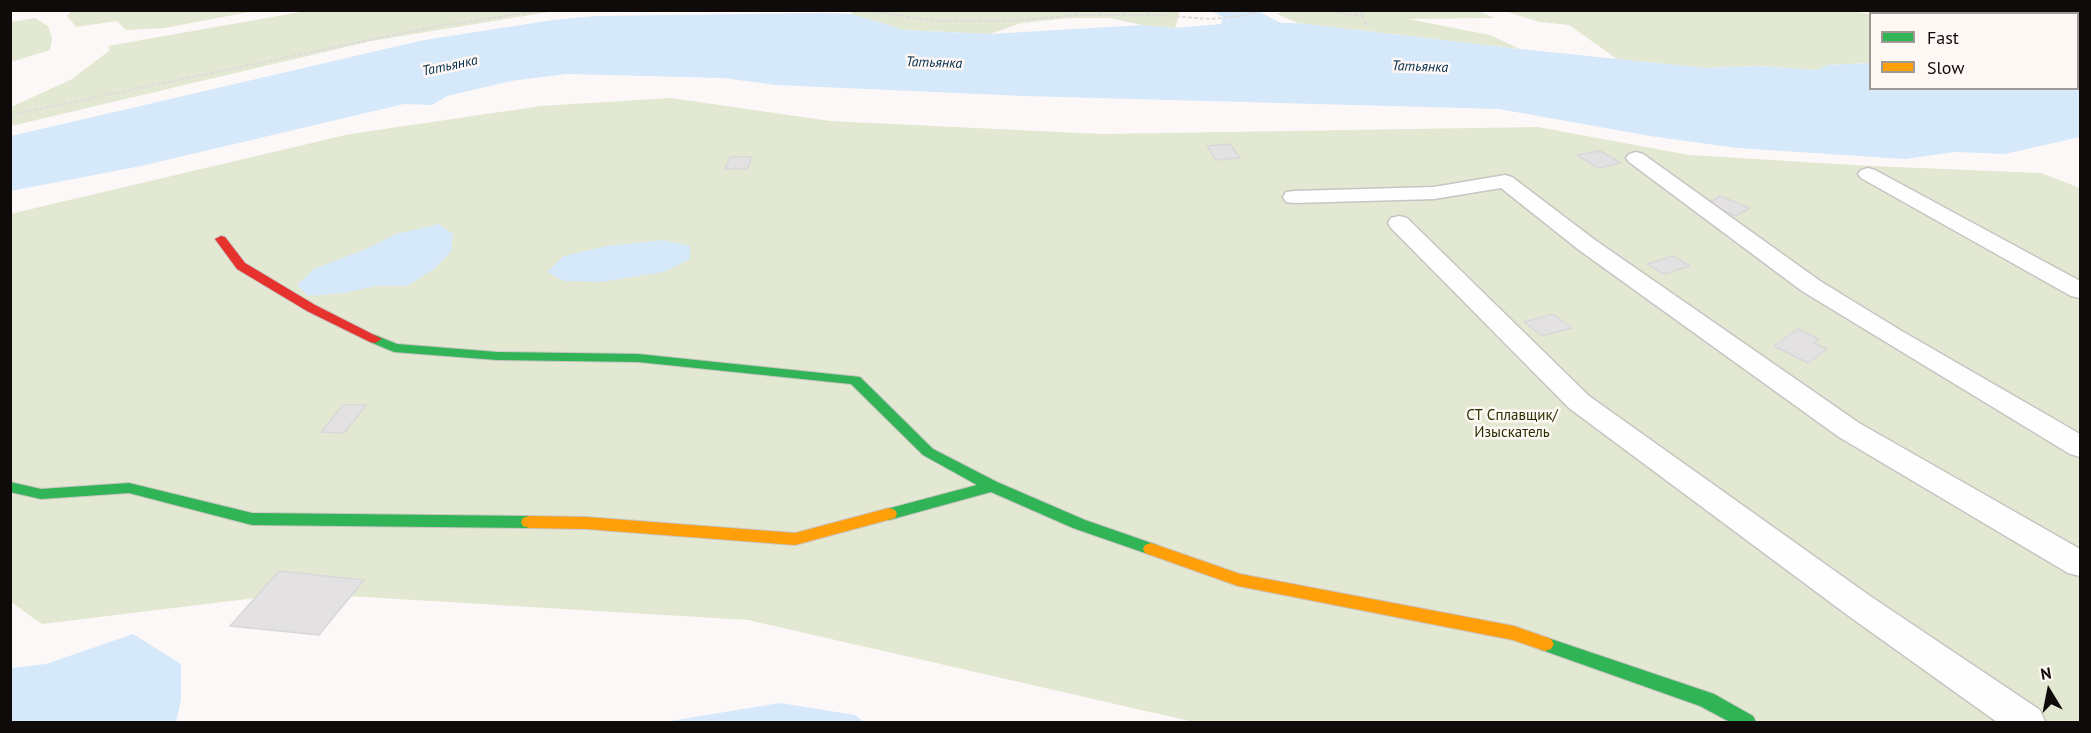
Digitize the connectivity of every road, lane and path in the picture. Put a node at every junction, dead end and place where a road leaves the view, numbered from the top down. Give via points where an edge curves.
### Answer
1 (544, 10) edge
2 (865, 10) edge
3 (1262, 10) edge
4 (1318, 10) edge
5 (1361, 10) edge
6 (1363, 16) junction
7 (1367, 27) dead end
8 (10, 115) edge
9 (1636, 158) dead end
10 (1868, 174) dead end
11 (1294, 197) dead end
12 (1399, 223) dead end
13 (221, 239) dead end
14 (2080, 291) edge
15 (2080, 447) edge
16 (992, 486) junction
17 (10, 487) edge
18 (2080, 564) edge
19 (1746, 723) edge
20 (2026, 723) edge

1 - 8 path via 432,27
2 - 3 path via 935,21 1082,15 1211,19
4 - 6 path
5 - 6 path
6 - 7 path
9 - 15 street via 1811,286
10 - 14 street
11 - 18 street via 1434,193 1505,181 1587,245 1849,430
12 - 20 street via 1579,402
13 - 16 street via 241,266 311,308 394,348 497,356 638,358 855,380 928,452
16 - 17 street via 795,539 586,523 252,519 129,488 41,494
16 - 19 street via 1079,524 1238,580 1514,633 1707,700

